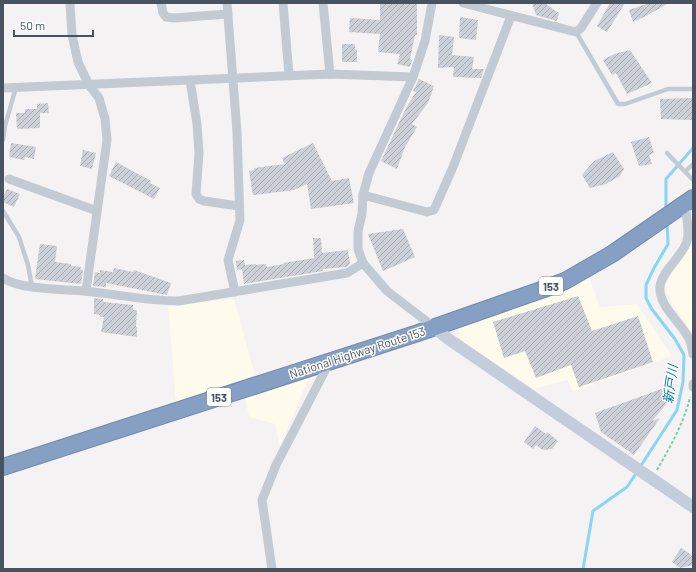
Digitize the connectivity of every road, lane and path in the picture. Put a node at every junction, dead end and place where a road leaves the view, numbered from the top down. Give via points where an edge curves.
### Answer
1 (70, 3) edge
2 (161, 3) edge
3 (227, 3) edge
4 (283, 3) edge
5 (323, 3) edge
6 (432, 3) edge
7 (463, 3) edge
8 (597, 3) edge
9 (228, 14) junction
10 (511, 16) junction
11 (576, 32) junction
12 (330, 74) junction
13 (290, 75) junction
14 (232, 77) junction
15 (413, 77) junction
16 (190, 80) junction
17 (89, 85) junction
18 (3, 88) edge
19 (16, 88) junction
20 (693, 89) edge
21 (3, 140) edge
22 (667, 153) dead end
23 (693, 164) edge
24 (685, 170) junction
25 (9, 179) dead end
26 (693, 180) edge
27 (363, 195) junction
28 (685, 204) edge
29 (239, 206) junction
30 (3, 211) edge
31 (97, 212) junction
32 (363, 263) junction
33 (3, 278) edge
34 (32, 287) junction
35 (86, 291) junction
36 (236, 292) junction
37 (434, 327) junction
38 (693, 354) edge
39 (330, 362) junction
40 (693, 386) edge
41 (3, 467) edge
42 (648, 476) junction
43 (693, 507) edge
44 (272, 569) edge

1 - 17 street via 72,35 78,62
2 - 9 street via 162,13 166,17
3 - 9 street
4 - 13 street
5 - 12 street
6 - 15 street via 425,41
7 - 10 street
8 - 11 street
9 - 14 street
10 - 11 street
10 - 27 street via 434,210 427,212
11 - 20 lane via 618,104 625,104 668,88
12 - 13 street
12 - 15 street
13 - 14 street
14 - 16 street
14 - 29 street via 237,132
15 - 27 street via 369,173
16 - 17 street
16 - 29 street via 199,153 196,194 199,200 204,202
17 - 19 street
17 - 31 street via 99,98 107,140
18 - 19 street
19 - 21 lane via 4,126
22 - 24 lane
23 - 24 lane
24 - 26 lane
25 - 31 street
27 - 32 street via 358,249
28 - 37 highway, National Highway Route 153 / 153 via 612,254 565,281
28 - 38 street via 687,242 664,275 660,286 662,298 689,338
29 - 36 street via 240,220 228,260
30 - 34 lane via 19,237
31 - 35 street
32 - 36 street via 347,273
32 - 37 street via 387,291
33 - 34 street via 9,282
34 - 35 street
35 - 36 street via 170,301
37 - 39 highway, National Highway Route 153 / 153
37 - 42 street
39 - 41 highway, National Highway Route 153 / 153
39 - 44 street via 276,465 262,500
40 - 42 path via 675,439
42 - 43 street

